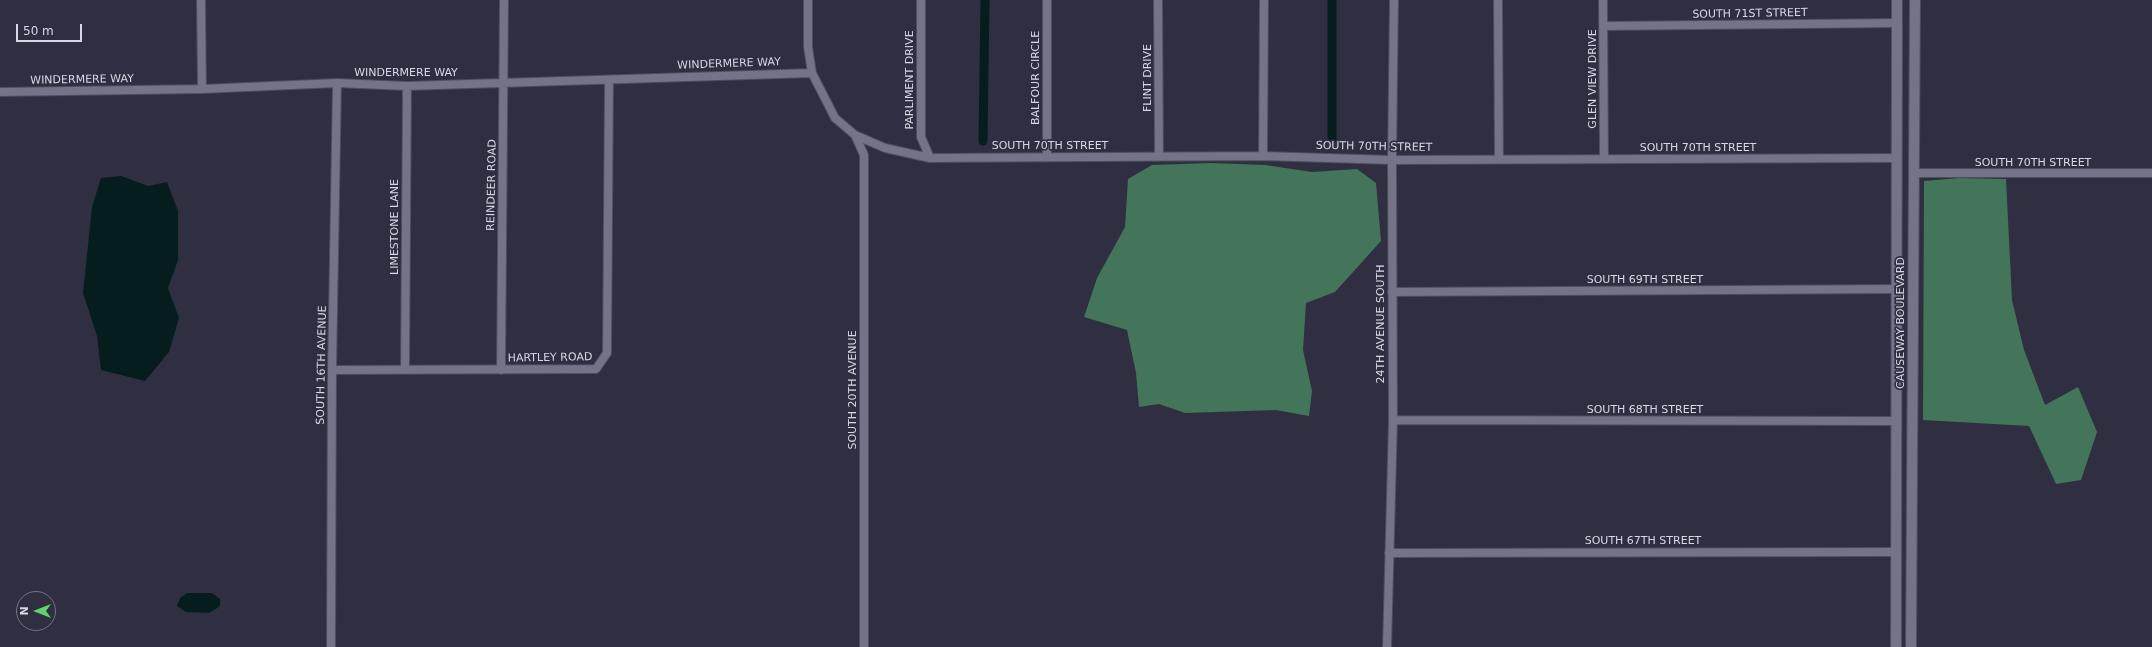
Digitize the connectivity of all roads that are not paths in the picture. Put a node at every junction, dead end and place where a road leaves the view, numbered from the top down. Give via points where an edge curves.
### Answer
1 (201, 0) edge
2 (504, 0) edge
3 (808, 0) edge
4 (921, 0) edge
5 (1047, 0) edge
6 (1158, 0) edge
7 (1264, 0) edge
8 (1394, 0) edge
9 (1498, 0) edge
10 (1603, 0) edge
11 (1897, 0) edge
12 (1914, 0) edge
13 (1897, 23) junction
14 (1604, 26) junction
15 (812, 73) junction
16 (610, 80) junction
17 (504, 82) junction
18 (337, 83) junction
19 (407, 86) junction
20 (202, 89) junction
21 (0, 92) edge
22 (855, 135) junction
23 (1047, 156) junction
24 (1159, 156) junction
25 (1264, 156) junction
26 (930, 158) junction
27 (1897, 158) junction
28 (1914, 158) junction
29 (1499, 159) junction
30 (1604, 159) junction
31 (1392, 160) junction
32 (1897, 173) junction
33 (1914, 173) junction
34 (2152, 173) edge
35 (1897, 289) junction
36 (1392, 292) junction
37 (405, 369) junction
38 (332, 370) junction
39 (501, 370) junction
40 (1393, 420) junction
41 (1896, 421) junction
42 (1896, 552) junction
43 (1389, 553) junction
44 (331, 647) edge
45 (864, 647) edge
46 (1386, 647) edge
47 (1896, 647) edge
48 (1911, 647) edge

1 - 20 street
2 - 17 street, REINDEER ROAD
3 - 15 street via 808,47
4 - 26 street, PARLIMENT DRIVE via 920,137
5 - 23 street, BALFOUR CIRCLE
6 - 24 street, FLINT DRIVE
7 - 25 street
8 - 31 street, 24TH AVENUE SOUTH
9 - 29 street
10 - 14 street, GLEN VIEW DRIVE
11 - 13 main road, CAUSEWAY BOULEVARD
12 - 28 main road, CAUSEWAY BOULEVARD
13 - 14 street, SOUTH 71ST STREET
13 - 27 main road, CAUSEWAY BOULEVARD
14 - 30 street, GLEN VIEW DRIVE
15 - 16 street, WINDERMERE WAY
15 - 22 street via 835,118
16 - 17 street, WINDERMERE WAY
16 - 39 street, HARTLEY ROAD via 607,353 596,369
17 - 19 street, WINDERMERE WAY
17 - 39 street, REINDEER ROAD
18 - 19 street, WINDERMERE WAY
18 - 20 street, WINDERMERE WAY
18 - 38 street, SOUTH 16TH AVENUE
19 - 37 street, LIMESTONE LANE
20 - 21 street, WINDERMERE WAY
22 - 26 street, SOUTH 70TH STREET via 885,148
22 - 45 street, SOUTH 20TH AVENUE via 864,155
23 - 24 street, SOUTH 70TH STREET
23 - 26 street, SOUTH 70TH STREET
24 - 25 street, SOUTH 70TH STREET
25 - 31 street, SOUTH 70TH STREET
27 - 28 main road
27 - 30 street, SOUTH 70TH STREET
27 - 32 main road, CAUSEWAY BOULEVARD
28 - 33 main road, CAUSEWAY BOULEVARD
29 - 30 street, SOUTH 70TH STREET
29 - 31 street, SOUTH 70TH STREET
31 - 36 street, 24TH AVENUE SOUTH
32 - 33 main road
32 - 35 main road, CAUSEWAY BOULEVARD
33 - 34 street, SOUTH 70TH STREET
33 - 48 main road, CAUSEWAY BOULEVARD
35 - 36 street, SOUTH 69TH STREET
35 - 41 main road, CAUSEWAY BOULEVARD
36 - 40 street, 24TH AVENUE SOUTH
37 - 38 street, HARTLEY ROAD
37 - 39 street, HARTLEY ROAD
38 - 44 street, SOUTH 16TH AVENUE
40 - 41 street, SOUTH 68TH STREET
40 - 43 street, 24TH AVENUE SOUTH
41 - 42 main road, CAUSEWAY BOULEVARD
42 - 43 street, SOUTH 67TH STREET
42 - 47 main road, CAUSEWAY BOULEVARD
43 - 46 street, 24TH AVENUE SOUTH

